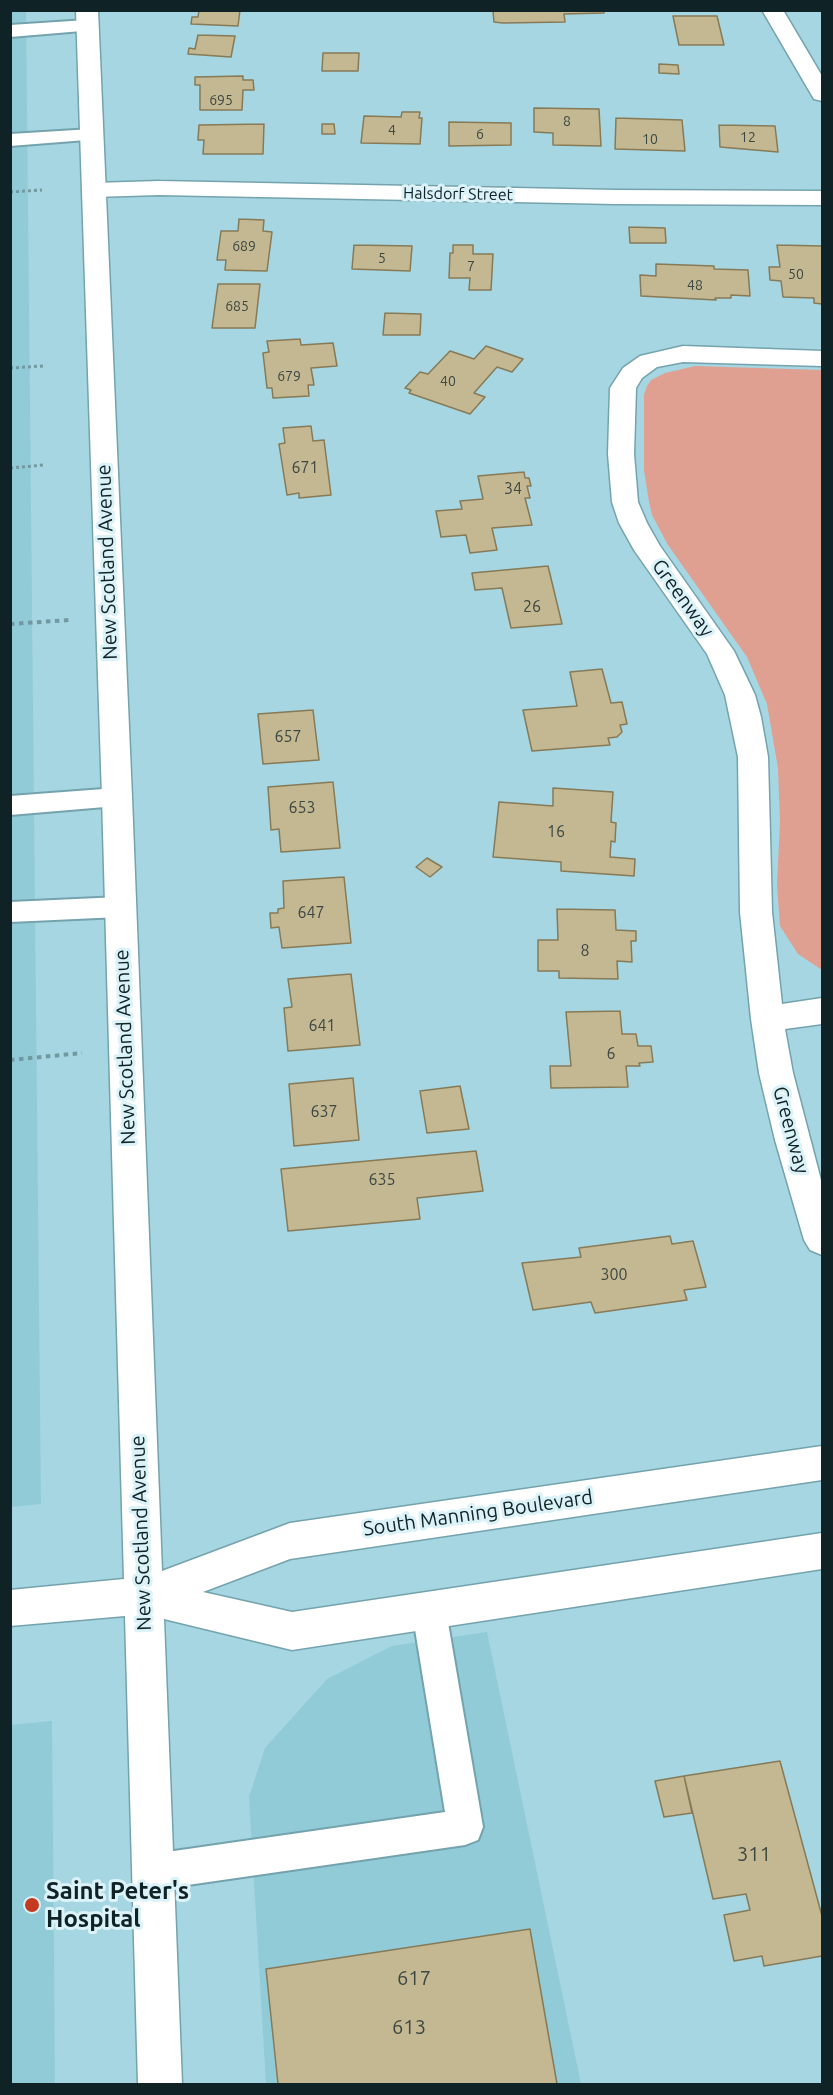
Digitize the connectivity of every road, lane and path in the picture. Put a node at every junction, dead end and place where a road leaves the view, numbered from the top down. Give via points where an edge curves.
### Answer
1 (772, 10) edge
2 (87, 18) edge
3 (10, 31) edge
4 (822, 94) edge
5 (92, 135) junction
6 (10, 140) edge
7 (42, 190) dead end
8 (93, 190) junction
9 (10, 192) edge
10 (822, 198) edge
11 (822, 358) edge
12 (44, 366) dead end
13 (10, 368) edge
14 (44, 465) dead end
15 (10, 468) edge
16 (110, 617) junction
17 (10, 624) edge
18 (117, 797) junction
19 (10, 806) edge
20 (120, 907) junction
21 (10, 912) edge
22 (822, 1011) edge
23 (767, 1019) junction
24 (125, 1049) junction
25 (10, 1060) edge
26 (822, 1240) edge
27 (822, 1463) edge
28 (822, 1551) edge
29 (142, 1596) junction
30 (10, 1608) edge
31 (429, 1611) junction
32 (153, 1872) junction
33 (160, 2085) edge

1 - 4 street
2 - 3 lane
2 - 5 street, New Scotland Avenue
5 - 6 lane
5 - 8 street, New Scotland Avenue
7 - 9 path
8 - 10 street, Halsdorf Street
8 - 16 street, New Scotland Avenue
11 - 23 street, Greenway via 674,355 637,368 622,388 621,454 626,502 633,523 720,651 746,717 753,757 756,912
12 - 13 path
14 - 15 path
16 - 17 path
16 - 18 street, New Scotland Avenue
18 - 19 lane
18 - 20 street, New Scotland Avenue
20 - 21 lane
20 - 24 street, New Scotland Avenue
22 - 23 street
23 - 26 street, Greenway via 776,1073
24 - 25 path
24 - 29 street, New Scotland Avenue
27 - 29 street, South Manning Boulevard via 290,1541
28 - 31 street, South Manning Boulevard
29 - 30 street, South Manning Boulevard
29 - 31 street, South Manning Boulevard via 292,1631
29 - 32 street, New Scotland Avenue
31 - 32 lane via 465,1827
32 - 33 street, New Scotland Avenue

